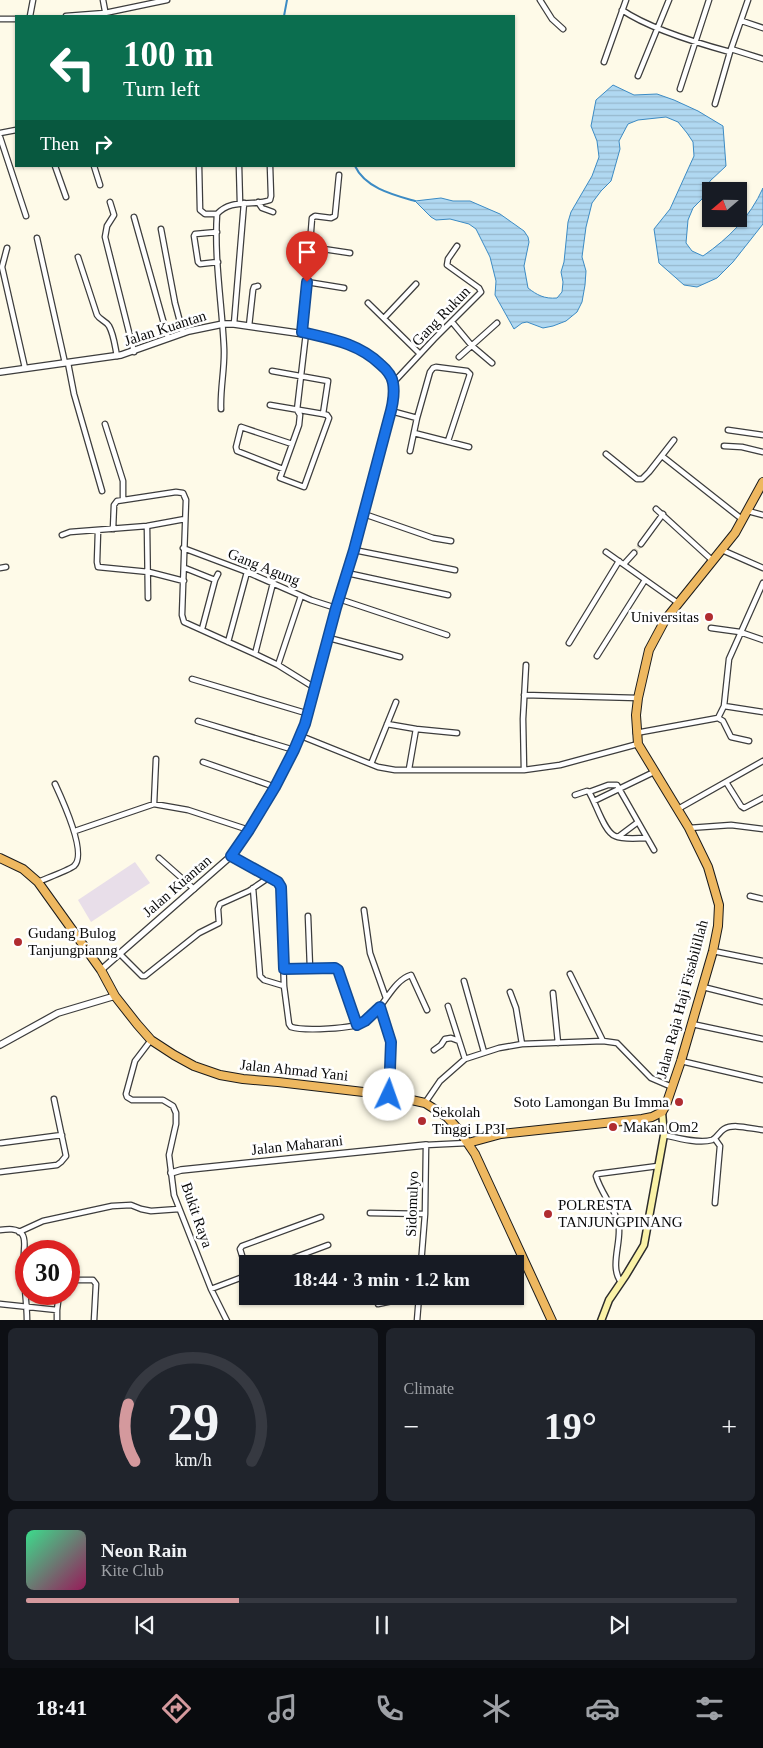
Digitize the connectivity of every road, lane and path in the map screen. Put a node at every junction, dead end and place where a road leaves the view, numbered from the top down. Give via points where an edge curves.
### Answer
1 (33, 0) edge
2 (103, 0) edge
3 (168, 0) edge
4 (540, 0) edge
5 (626, 0) edge
6 (669, 0) edge
7 (709, 0) edge
8 (748, 0) edge
9 (622, 10) junction
10 (105, 14) edge
11 (30, 15) edge
12 (86, 15) edge
13 (0, 19) edge
14 (15, 19) edge
15 (742, 21) junction
16 (563, 28) dead end
17 (658, 28) junction
18 (763, 28) edge
19 (695, 42) junction
20 (730, 51) junction
21 (763, 59) edge
22 (604, 62) dead end
23 (638, 76) dead end
24 (680, 89) dead end
25 (715, 104) dead end
26 (15, 130) edge
27 (0, 135) edge
28 (55, 167) edge
29 (94, 167) edge
30 (199, 167) edge
31 (240, 167) edge
32 (270, 167) edge
33 (339, 175) dead end
34 (100, 185) dead end
35 (66, 197) dead end
36 (110, 202) dead end
37 (258, 202) junction
38 (242, 203) junction
39 (272, 212) dead end
40 (218, 214) junction
41 (26, 216) dead end
42 (134, 217) dead end
43 (161, 229) dead end
44 (217, 232) junction
45 (37, 238) dead end
46 (457, 246) dead end
47 (310, 247) junction
48 (7, 248) dead end
49 (350, 253) dead end
50 (78, 257) dead end
51 (218, 262) junction
52 (307, 282) junction
53 (416, 284) dead end
54 (258, 286) dead end
55 (344, 288) dead end
56 (368, 303) dead end
57 (384, 318) junction
58 (452, 322) junction
59 (498, 323) dead end
60 (222, 324) junction
61 (234, 324) junction
62 (249, 326) junction
63 (183, 333) junction
64 (304, 333) junction
65 (168, 338) junction
66 (472, 346) junction
67 (134, 352) junction
68 (420, 354) junction
69 (117, 356) junction
70 (458, 357) dead end
71 (66, 363) junction
72 (492, 363) dead end
73 (25, 368) junction
74 (272, 371) dead end
75 (0, 372) edge
76 (301, 376) junction
77 (393, 383) junction
78 (270, 406) dead end
79 (221, 409) dead end
80 (297, 410) junction
81 (391, 411) junction
82 (323, 414) junction
83 (417, 418) junction
84 (106, 424) dead end
85 (728, 430) dead end
86 (414, 433) junction
87 (763, 435) edge
88 (674, 440) dead end
89 (448, 441) junction
90 (292, 444) junction
91 (724, 446) dead end
92 (470, 447) dead end
93 (410, 451) dead end
94 (763, 452) edge
95 (606, 454) dead end
96 (662, 456) junction
97 (283, 469) junction
98 (763, 482) edge
99 (102, 491) dead end
100 (123, 500) junction
101 (656, 508) dead end
102 (748, 511) junction
103 (364, 514) junction
104 (663, 514) junction
105 (763, 515) edge
106 (185, 518) junction
107 (743, 520) junction
108 (147, 526) junction
109 (113, 529) junction
110 (98, 530) junction
111 (62, 535) dead end
112 (451, 542) dead end
113 (641, 544) tunnel mouth
114 (183, 548) junction
115 (354, 550) junction
116 (722, 550) junction
117 (606, 552) dead end
118 (634, 553) tunnel mouth
119 (619, 561) junction
120 (713, 561) junction
121 (624, 564) junction
122 (6, 567) dead end
123 (0, 568) edge
124 (184, 568) junction
125 (763, 568) edge
126 (455, 570) dead end
127 (149, 572) junction
128 (247, 572) junction
129 (348, 573) junction
130 (218, 574) dead end
131 (215, 580) junction
132 (645, 580) junction
133 (184, 581) junction
134 (273, 583) junction
135 (763, 583) edge
136 (448, 595) dead end
137 (301, 596) junction
138 (148, 598) dead end
139 (339, 599) junction
140 (678, 603) junction
141 (336, 608) junction
142 (711, 628) dead end
143 (202, 629) junction
144 (740, 632) junction
145 (447, 635) dead end
146 (329, 638) junction
147 (763, 640) edge
148 (228, 642) junction
149 (569, 644) dead end
150 (255, 654) junction
151 (597, 656) dead end
152 (400, 657) dead end
153 (526, 665) dead end
154 (278, 666) junction
155 (192, 678) dead end
156 (315, 688) junction
157 (524, 695) junction
158 (638, 698) junction
159 (396, 702) dead end
160 (724, 706) junction
161 (763, 712) edge
162 (309, 714) junction
163 (718, 718) junction
164 (198, 721) dead end
165 (387, 724) junction
166 (416, 730) junction
167 (636, 732) junction
168 (458, 733) dead end
169 (301, 736) junction
170 (749, 741) dead end
171 (638, 744) junction
172 (294, 750) junction
173 (156, 759) dead end
174 (763, 761) edge
175 (203, 762) dead end
176 (371, 764) junction
177 (409, 769) junction
178 (524, 770) junction
179 (654, 772) junction
180 (726, 782) junction
181 (55, 784) dead end
182 (275, 787) junction
183 (620, 788) junction
184 (589, 792) junction
185 (575, 795) dead end
186 (763, 798) edge
187 (594, 801) junction
188 (154, 804) junction
189 (678, 809) junction
190 (638, 822) junction
191 (689, 828) junction
192 (763, 829) edge
193 (249, 830) junction
194 (75, 831) junction
195 (618, 837) junction
196 (646, 838) junction
197 (654, 850) dead end
198 (231, 856) junction
199 (0, 858) edge
200 (159, 858) dead end
201 (268, 878) junction
202 (38, 882) junction
203 (253, 888) junction
204 (194, 889) junction
205 (750, 896) dead end
206 (763, 899) edge
207 (364, 910) dead end
208 (308, 916) dead end
209 (713, 951) junction
210 (119, 953) junction
211 (763, 961) edge
212 (310, 968) junction
213 (284, 969) junction
214 (101, 970) junction
215 (570, 974) dead end
216 (464, 981) dead end
217 (284, 986) junction
218 (703, 986) junction
219 (510, 992) dead end
220 (553, 993) dead end
221 (115, 996) junction
222 (386, 998) junction
223 (763, 1002) edge
224 (448, 1006) dead end
225 (380, 1007) junction
226 (427, 1010) dead end
227 (692, 1024) junction
228 (357, 1025) junction
229 (763, 1039) edge
230 (151, 1040) junction
231 (459, 1041) junction
232 (603, 1041) junction
233 (558, 1042) junction
234 (522, 1044) junction
235 (0, 1045) edge
236 (434, 1050) dead end
237 (484, 1052) junction
238 (465, 1059) junction
239 (682, 1061) junction
240 (763, 1080) edge
241 (672, 1087) junction
242 (389, 1095) junction
243 (54, 1100) dead end
244 (425, 1103) junction
245 (662, 1112) junction
246 (763, 1130) edge
247 (62, 1135) junction
248 (664, 1135) junction
249 (715, 1139) junction
250 (1, 1143) edge
251 (468, 1143) junction
252 (426, 1145) junction
253 (658, 1166) junction
254 (0, 1172) edge
255 (171, 1174) junction
256 (716, 1203) dead end
257 (179, 1208) junction
258 (370, 1213) dead end
259 (425, 1214) junction
260 (321, 1217) dead end
261 (0, 1230) edge
262 (19, 1232) junction
263 (328, 1245) dead end
264 (240, 1255) edge
265 (301, 1255) edge
266 (422, 1255) edge
267 (239, 1278) edge
268 (80, 1280) edge
269 (621, 1282) junction
270 (211, 1289) junction
271 (0, 1304) edge
272 (58, 1305) edge
273 (418, 1305) edge
274 (27, 1307) junction
275 (58, 1310) junction
276 (27, 1320) edge
277 (57, 1320) edge
278 (94, 1320) edge
279 (227, 1320) edge
280 (417, 1320) edge
281 (552, 1320) edge
282 (601, 1320) edge

1 - 11 street
2 - 10 street
3 - 10 street
4 - 16 street via 552,19
5 - 9 street
6 - 17 street
7 - 19 street
8 - 15 street
9 - 17 street
9 - 22 street
10 - 12 street
13 - 14 street
15 - 18 street
15 - 20 street
17 - 19 street
17 - 23 street
19 - 20 street
19 - 24 street
20 - 21 street
20 - 25 street
26 - 27 street
27 - 41 street
28 - 35 street
29 - 34 street
30 - 40 street via 200,210 205,214
31 - 38 street
32 - 37 street via 270,199
33 - 47 street via 335,216 313,216
36 - 67 street via 114,215 105,237
37 - 38 street
37 - 39 street via 262,208
38 - 40 street via 227,206
38 - 61 street
40 - 44 street
42 - 65 street
43 - 63 street
44 - 51 street
44 - 51 street via 194,236 198,262
45 - 71 street
46 - 58 street, Gang Rukun via 447,265 481,292
47 - 49 street
47 - 52 street
48 - 73 street via 2,267
50 - 69 street via 97,315 110,328
51 - 60 street
52 - 55 street
52 - 64 street
53 - 57 street
54 - 62 street via 252,290
56 - 57 street
57 - 68 street
58 - 66 street
58 - 68 street, Gang Rukun
59 - 66 street
60 - 61 street, Jalan Kuantan
60 - 63 street, Jalan Kuantan
60 - 79 street
61 - 62 street, Jalan Kuantan
62 - 64 street, Jalan Kuantan
63 - 65 street, Jalan Kuantan
64 - 76 street
64 - 77 street, Jalan Kuantan via 332,338 362,350 386,369
65 - 67 street, Jalan Kuantan
66 - 70 street
66 - 72 street
67 - 69 street, Jalan Kuantan
68 - 77 street, Gang Rukun
69 - 71 street, Jalan Kuantan
71 - 73 street, Jalan Kuantan
71 - 99 street
73 - 75 street, Jalan Kuantan
74 - 76 street
76 - 80 street
76 - 82 street via 328,381
77 - 81 street, Jalan Kuantan
78 - 80 street
80 - 82 street
80 - 90 street via 300,418
81 - 83 street
81 - 103 street, Jalan Kuantan
82 - 97 street via 329,418 304,486 280,479
83 - 86 street
83 - 89 street via 432,369 468,372 470,376
84 - 100 street via 124,484
85 - 87 street
86 - 89 street
86 - 93 street
88 - 96 street
89 - 92 street
90 - 97 street
90 - 97 street via 241,427 237,450
91 - 94 street
95 - 96 street via 638,480 644,478
96 - 107 street
98 - 102 highway, Jalan Raja Haji Fisabilillah
100 - 106 street via 180,492 186,497
100 - 109 street via 115,502
101 - 104 street
102 - 105 street
102 - 107 highway, Jalan Raja Haji Fisabilillah
103 - 112 street
103 - 115 street, Jalan Kuantan
104 - 113 street
104 - 120 street
106 - 108 street
106 - 114 street
107 - 116 highway, Jalan Raja Haji Fisabilillah
108 - 109 street
108 - 127 street
109 - 110 street
110 - 111 street
110 - 127 street via 98,568
114 - 124 street
114 - 128 street, Gang Agung
115 - 126 street
115 - 129 street, Jalan Kuantan
116 - 120 highway, Jalan Raja Haji Fisabilillah
116 - 125 street
117 - 119 street
118 - 121 street
119 - 121 street
119 - 149 street
120 - 140 highway, Jalan Raja Haji Fisabilillah
121 - 132 street
122 - 123 street
124 - 131 street
124 - 133 street
127 - 133 street
127 - 138 street
128 - 134 street, Gang Agung
128 - 148 street
129 - 136 street
129 - 139 street, Jalan Kuantan
130 - 131 street
131 - 143 street
132 - 140 street
132 - 151 street
133 - 143 street via 182,620
134 - 137 street, Gang Agung
134 - 150 street
135 - 144 street
137 - 141 street, Gang Agung
137 - 154 street
139 - 141 street, Jalan Kuantan
139 - 145 street
140 - 158 highway, Jalan Raja Haji Fisabilillah via 649,650
141 - 146 street, Jalan Kuantan
142 - 144 street
143 - 148 street
144 - 147 street
144 - 160 street via 727,665
146 - 152 street
146 - 156 street, Jalan Kuantan
148 - 150 street
150 - 154 street
153 - 157 street
154 - 156 street
155 - 162 street
156 - 162 street, Jalan Kuantan
157 - 158 street
157 - 178 street
158 - 167 highway, Jalan Raja Haji Fisabilillah
159 - 165 street
160 - 161 street
160 - 163 street
162 - 169 street, Jalan Kuantan
163 - 167 street
163 - 170 street via 723,721 730,737
164 - 172 street
165 - 166 street
165 - 176 street
166 - 168 street
166 - 177 street
167 - 171 highway, Jalan Raja Haji Fisabilillah
169 - 172 street, Jalan Kuantan
169 - 176 street
171 - 178 street
171 - 179 highway, Jalan Raja Haji Fisabilillah
172 - 182 street, Jalan Kuantan
173 - 188 street
174 - 180 street
175 - 182 street
176 - 177 street via 395,770
177 - 178 street
179 - 183 street
179 - 189 highway, Jalan Raja Haji Fisabilillah
180 - 186 street via 744,808
180 - 189 street
181 - 194 street
182 - 193 street, Jalan Kuantan
183 - 184 street via 608,785
183 - 187 street
183 - 190 street
184 - 185 street
184 - 187 street
187 - 195 street via 609,831
188 - 193 street via 188,810
188 - 194 street
189 - 191 highway, Jalan Raja Haji Fisabilillah
190 - 195 street
190 - 196 street
191 - 192 street via 731,825
191 - 209 highway, Jalan Raja Haji Fisabilillah via 708,867 719,905
193 - 198 street, Jalan Kuantan
194 - 202 street via 76,864
195 - 196 street
196 - 197 street
198 - 201 street
198 - 204 street, Jalan Kuantan
199 - 202 highway, Jalan Ahmad Yani
200 - 204 street
201 - 203 street
201 - 213 street via 278,882 282,892
202 - 214 highway, Jalan Ahmad Yani
203 - 210 street via 220,904 219,923 199,933 145,976
203 - 217 street via 260,976
204 - 210 street, Jalan Kuantan
205 - 206 street
207 - 222 street via 370,953
208 - 212 street
209 - 211 street
209 - 218 highway, Jalan Raja Haji Fisabilillah
210 - 214 street, Jalan Kuantan
212 - 213 street
212 - 228 street via 338,970
213 - 217 street
214 - 221 highway, Jalan Ahmad Yani
215 - 232 street
216 - 237 street
217 - 228 street via 291,1027 327,1029
218 - 223 street
218 - 227 highway, Jalan Raja Haji Fisabilillah
219 - 234 street
220 - 233 street
221 - 230 highway, Jalan Ahmad Yani
221 - 235 street via 58,1014
222 - 225 street
222 - 226 street via 405,977 412,975
224 - 231 street
225 - 228 street
225 - 242 street via 391,1042
227 - 229 street
227 - 239 highway, Jalan Raja Haji Fisabilillah
230 - 242 highway, Jalan Ahmad Yani via 194,1066 220,1075
230 - 255 street, Bukit Raya via 135,1060 126,1094 132,1100 164,1100 173,1106 176,1124 169,1155
231 - 236 street via 445,1039
231 - 238 street
232 - 233 street
232 - 241 street via 621,1045 652,1078
233 - 234 street
234 - 237 street
237 - 238 street
238 - 244 street via 440,1081
239 - 240 street
239 - 241 highway, Jalan Raja Haji Fisabilillah
241 - 245 highway, Jalan Raja Haji Fisabilillah
242 - 244 highway, Jalan Ahmad Yani
243 - 247 street
244 - 251 highway, Jalan Ahmad Yani via 447,1117
245 - 248 main road
245 - 251 highway via 642,1119 501,1134
246 - 249 street via 731,1126
247 - 250 street
247 - 254 street via 66,1156 57,1165
248 - 249 street
248 - 253 main road
249 - 256 street via 720,1146
251 - 252 street
251 - 281 highway, Jalan Ahmad Yani
252 - 255 street, Jalan Maharani via 190,1169
252 - 259 street, Sidomulyo
253 - 269 main road via 644,1244
253 - 269 street via 596,1176 618,1226 616,1273
255 - 257 street, Bukit Raya
257 - 262 street via 151,1211 131,1205 112,1206 43,1221
257 - 270 street, Bukit Raya
258 - 259 street
259 - 266 street, Sidomulyo
260 - 264 street via 242,1246
261 - 262 street
262 - 274 street via 25,1239 22,1268
263 - 265 street
267 - 270 street
268 - 278 street via 95,1281
269 - 282 main road
270 - 279 street, Bukit Raya
271 - 274 street
272 - 275 street
273 - 280 street
274 - 275 street
274 - 276 street
275 - 277 street

